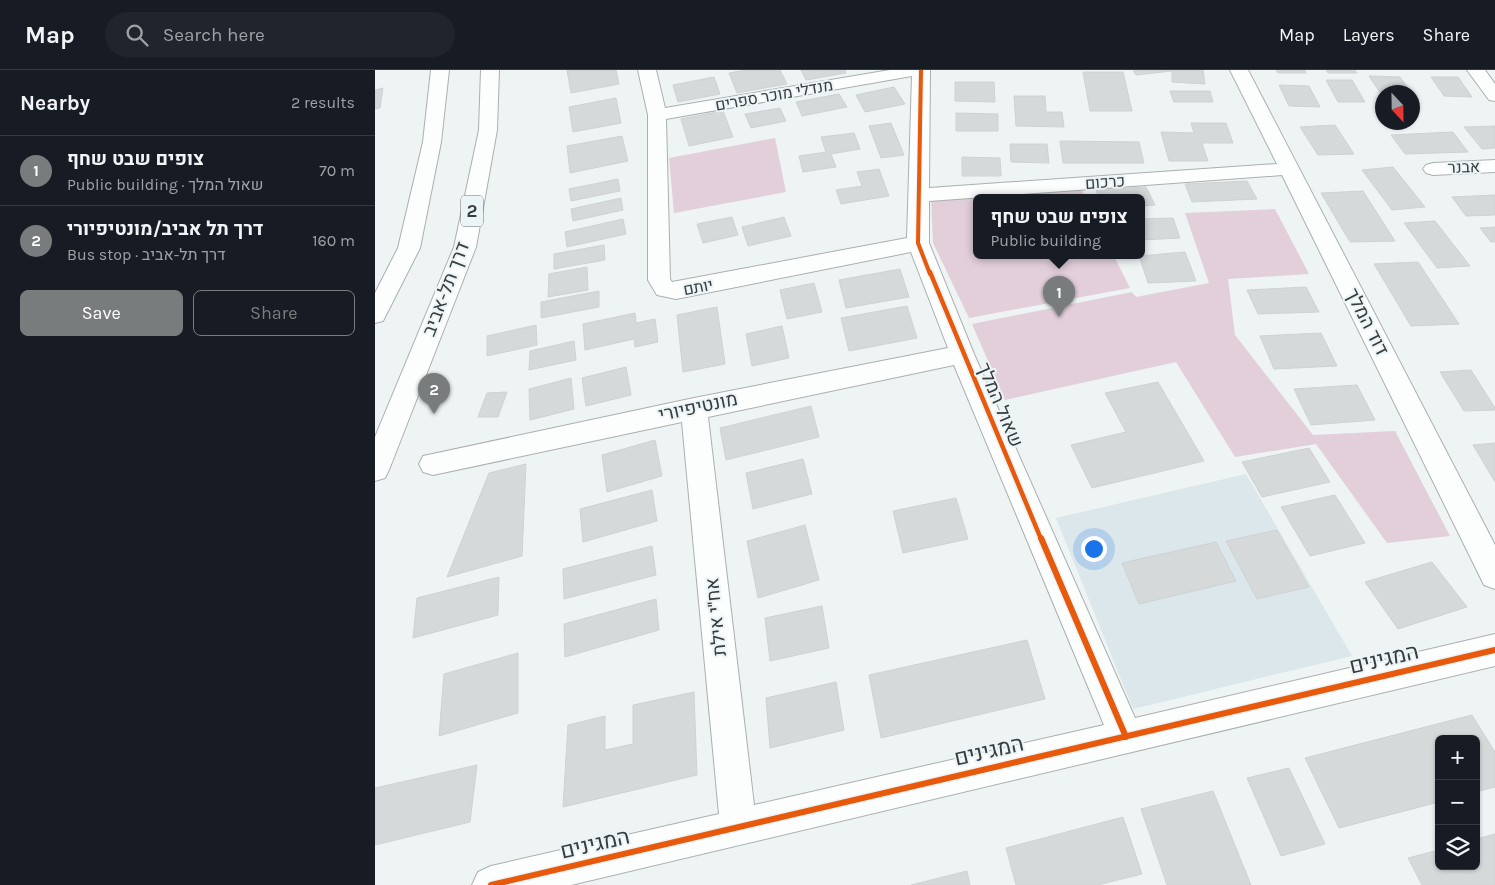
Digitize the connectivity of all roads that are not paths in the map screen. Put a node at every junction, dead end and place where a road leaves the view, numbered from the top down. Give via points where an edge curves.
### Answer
1 (440, 70) edge
2 (490, 70) edge
3 (647, 70) edge
4 (920, 70) edge
5 (1239, 70) edge
6 (1476, 70) edge
7 (1495, 96) edge
8 (657, 115) junction
9 (1495, 166) edge
10 (1289, 169) junction
11 (1433, 169) dead end
12 (921, 195) junction
13 (918, 243) junction
14 (375, 315) edge
15 (962, 354) junction
16 (693, 408) junction
17 (433, 464) dead end
18 (375, 470) edge
19 (1495, 575) edge
20 (1495, 650) edge
21 (1126, 737) junction
22 (738, 826) junction
23 (491, 885) edge

1 - 14 main road via 433,142 409,248
2 - 18 main road, דרך תל-אביב / 2 via 488,130 465,247
3 - 8 main road, יותם
4 - 8 main road, מנדלי מוכר ספרים
4 - 12 main road, שאול המלך
5 - 10 main road, דוד המלך
6 - 7 main road
8 - 13 main road, יותם via 659,280 665,289 676,291
9 - 11 main road, אבנר
10 - 12 main road, כרכום
10 - 19 main road, דוד המלך
12 - 13 main road, שאול המלך
13 - 15 main road, שאול המלך
15 - 16 main road, מונטיפיורי
15 - 21 main road, שאול המלך
16 - 17 main road, מונטיפיורי
16 - 22 main road, אח''י אילת
20 - 21 main road, המגינים
21 - 22 main road, המגינים
22 - 23 main road, המגינים

